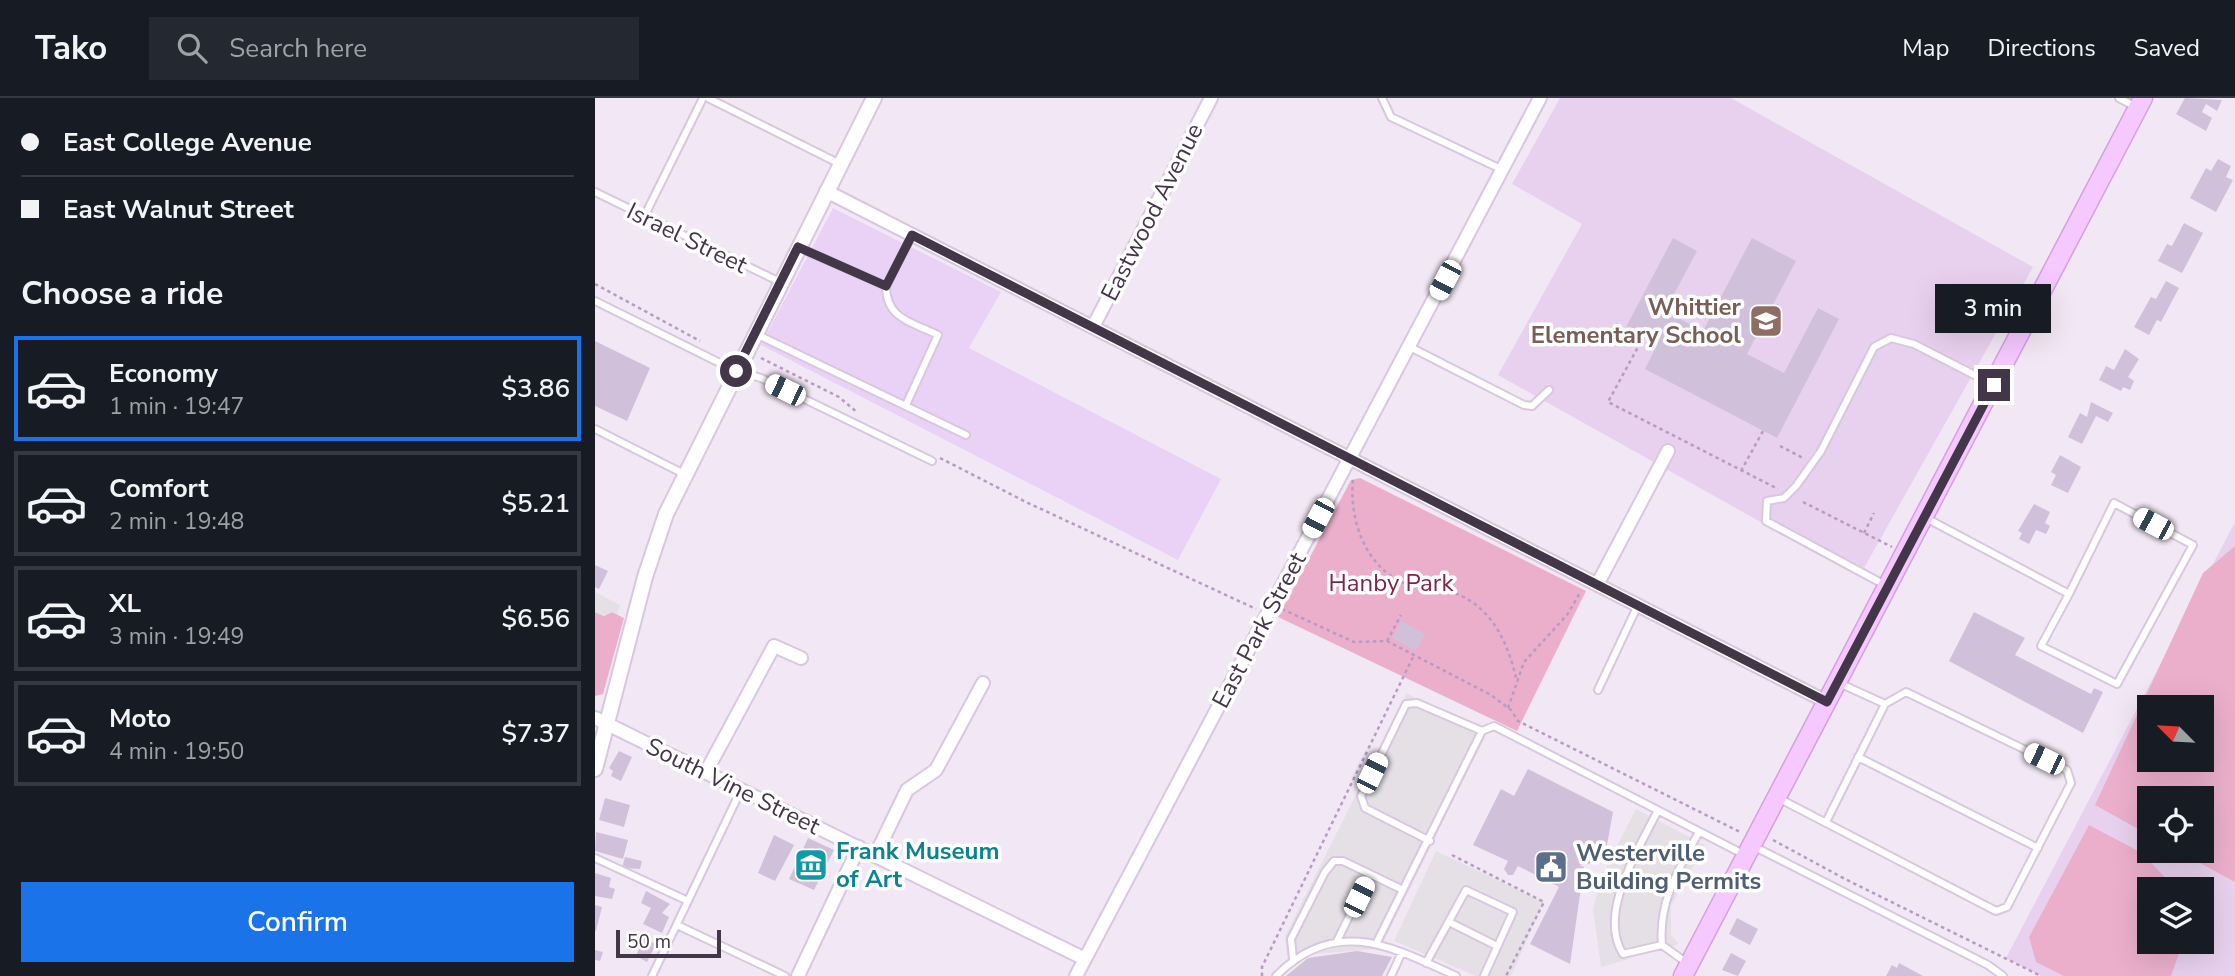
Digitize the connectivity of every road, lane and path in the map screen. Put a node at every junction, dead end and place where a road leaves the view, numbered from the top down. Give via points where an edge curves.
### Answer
1 (706, 98) edge
2 (874, 98) edge
3 (1211, 98) edge
4 (1383, 98) edge
5 (1540, 98) edge
6 (2119, 98) edge
7 (2140, 103) edge
8 (840, 164) junction
9 (1503, 170) junction
10 (826, 191) junction
11 (595, 192) edge
12 (644, 217) junction
13 (912, 235) junction
14 (798, 247) junction
15 (780, 282) junction
16 (595, 284) edge
17 (886, 286) junction
18 (595, 301) edge
19 (1093, 327) junction
20 (754, 334) junction
21 (1644, 336) dead end
22 (707, 345) dead end
23 (1410, 347) junction
24 (746, 350) junction
25 (736, 371) junction
26 (1994, 385) junction
27 (1549, 390) dead end
28 (906, 405) junction
29 (866, 420) dead end
30 (595, 429) edge
31 (1763, 431) dead end
32 (966, 435) dead end
33 (1780, 446) dead end
34 (1810, 448) dead end
35 (1668, 452) dead end
36 (940, 458) dead end
37 (1350, 459) junction
38 (1805, 459) junction
39 (932, 461) dead end
40 (1802, 465) dead end
41 (1741, 471) junction
42 (684, 474) junction
43 (1353, 476) dead end
44 (1784, 489) dead end
45 (1803, 502) dead end
46 (1874, 513) dead end
47 (1924, 518) junction
48 (1864, 533) junction
49 (1892, 547) dead end
50 (1597, 585) junction
51 (1583, 587) dead end
52 (1888, 587) junction
53 (2069, 594) junction
54 (1272, 605) junction
55 (1637, 605) junction
56 (1401, 615) dead end
57 (1387, 642) junction
58 (1414, 655) junction
59 (801, 658) dead end
60 (1516, 678) junction
61 (1838, 682) junction
62 (983, 683) dead end
63 (1598, 690) dead end
64 (1827, 702) junction
65 (1885, 704) junction
66 (1508, 708) junction
67 (601, 721) edge
68 (1482, 731) junction
69 (1858, 757) junction
70 (595, 769) edge
71 (706, 772) junction
72 (741, 790) junction
73 (1777, 798) junction
74 (1657, 812) junction
75 (1826, 822) junction
76 (1699, 832) junction
77 (1430, 841) junction
78 (1751, 846) junction
79 (859, 847) junction
80 (2038, 848) junction
81 (875, 856) junction
82 (595, 858) edge
83 (1370, 874) junction
84 (1403, 890) junction
85 (688, 901) junction
86 (1449, 922) junction
87 (677, 925) junction
88 (1337, 942) junction
89 (1377, 942) junction
90 (1662, 944) junction
91 (1497, 946) junction
92 (1402, 952) junction
93 (1085, 959) junction
94 (1293, 959) junction
95 (1426, 963) junction
96 (1686, 970) edge
97 (652, 976) edge
98 (785, 976) edge
99 (798, 976) edge
100 (1076, 976) edge
101 (1262, 976) edge
102 (1276, 976) edge
103 (1391, 976) edge
104 (1455, 976) edge
105 (1484, 976) edge
106 (2003, 976) edge
107 (2041, 976) edge

1 - 8 lane
1 - 12 lane
2 - 8 street
3 - 19 street, Eastwood Avenue
4 - 9 lane via 1391,117
5 - 9 street, East Park Street
6 - 7 lane
7 - 26 main road
8 - 10 street
9 - 23 street, East Park Street
10 - 13 street
10 - 14 street
11 - 12 lane, Israel Street
12 - 15 lane, Israel Street
13 - 17 lane
13 - 19 street
14 - 15 street
14 - 17 lane
15 - 20 street
16 - 22 path
17 - 28 lane via 886,300 894,313 938,335
18 - 25 lane
19 - 37 street
20 - 24 street
20 - 28 lane
21 - 41 path via 1608,402
23 - 27 lane via 1532,406
23 - 37 street, East Park Street
24 - 25 street
24 - 29 path via 839,397
25 - 39 lane via 761,378
25 - 42 street
26 - 47 main road
26 - 52 lane via 1914,344 1891,338 1874,347 1821,451 1796,486 1784,498 1767,501 1766,520
28 - 32 lane
30 - 42 lane
31 - 41 path
33 - 38 path
34 - 38 path
35 - 50 street
36 - 54 path via 1257,610
37 - 50 street
37 - 54 street, East Park Street
38 - 40 path
41 - 44 path
42 - 67 street via 659,530
43 - 60 path via 1354,519 1375,560 1409,584 1458,595 1480,609 1507,644
45 - 48 path
46 - 48 path
47 - 52 main road
47 - 53 lane
48 - 49 path
50 - 55 street
51 - 60 path via 1567,615
52 - 61 main road
53 - 53 lane via 2041,646 2117,684 2193,545 2114,503
54 - 57 path via 1355,642
54 - 93 street, East Park Street
55 - 63 lane
55 - 64 street
56 - 57 path
57 - 58 path
58 - 66 path
58 - 101 path via 1262,967
59 - 71 street via 774,646
60 - 66 path
61 - 64 main road
61 - 65 lane
62 - 81 street via 936,770 907,790
64 - 73 main road
65 - 69 lane
65 - 80 lane via 1906,692 2067,770 2071,783
66 - 78 path via 1528,727 1737,832
67 - 70 street
67 - 71 street, South Vine Street
68 - 74 lane via 1493,726 1504,729
68 - 77 lane
68 - 77 lane via 1417,703 1406,704 1361,796 1365,808
69 - 75 lane
69 - 80 lane
71 - 72 street, South Vine Street
72 - 79 street, South Vine Street
72 - 85 lane
73 - 75 lane
73 - 78 main road
74 - 76 lane
74 - 90 lane via 1615,906 1621,953
75 - 80 lane via 1996,911 2007,907
76 - 78 lane
76 - 90 lane via 1665,900
77 - 84 lane
78 - 96 main road
78 - 106 lane
78 - 107 path via 1770,838
79 - 81 street, South Vine Street
79 - 99 street
81 - 93 street, South Vine Street
82 - 85 lane
83 - 84 lane
83 - 88 lane
83 - 94 lane via 1334,861 1291,940
84 - 89 lane
85 - 87 lane
86 - 91 lane
86 - 91 lane via 1466,890 1513,912
86 - 95 lane
87 - 97 lane
87 - 98 lane
88 - 89 lane
88 - 94 lane
89 - 92 lane
90 - 96 lane
91 - 105 lane
92 - 95 lane
92 - 103 lane
93 - 100 street, East Park Street
94 - 102 lane
95 - 104 lane

